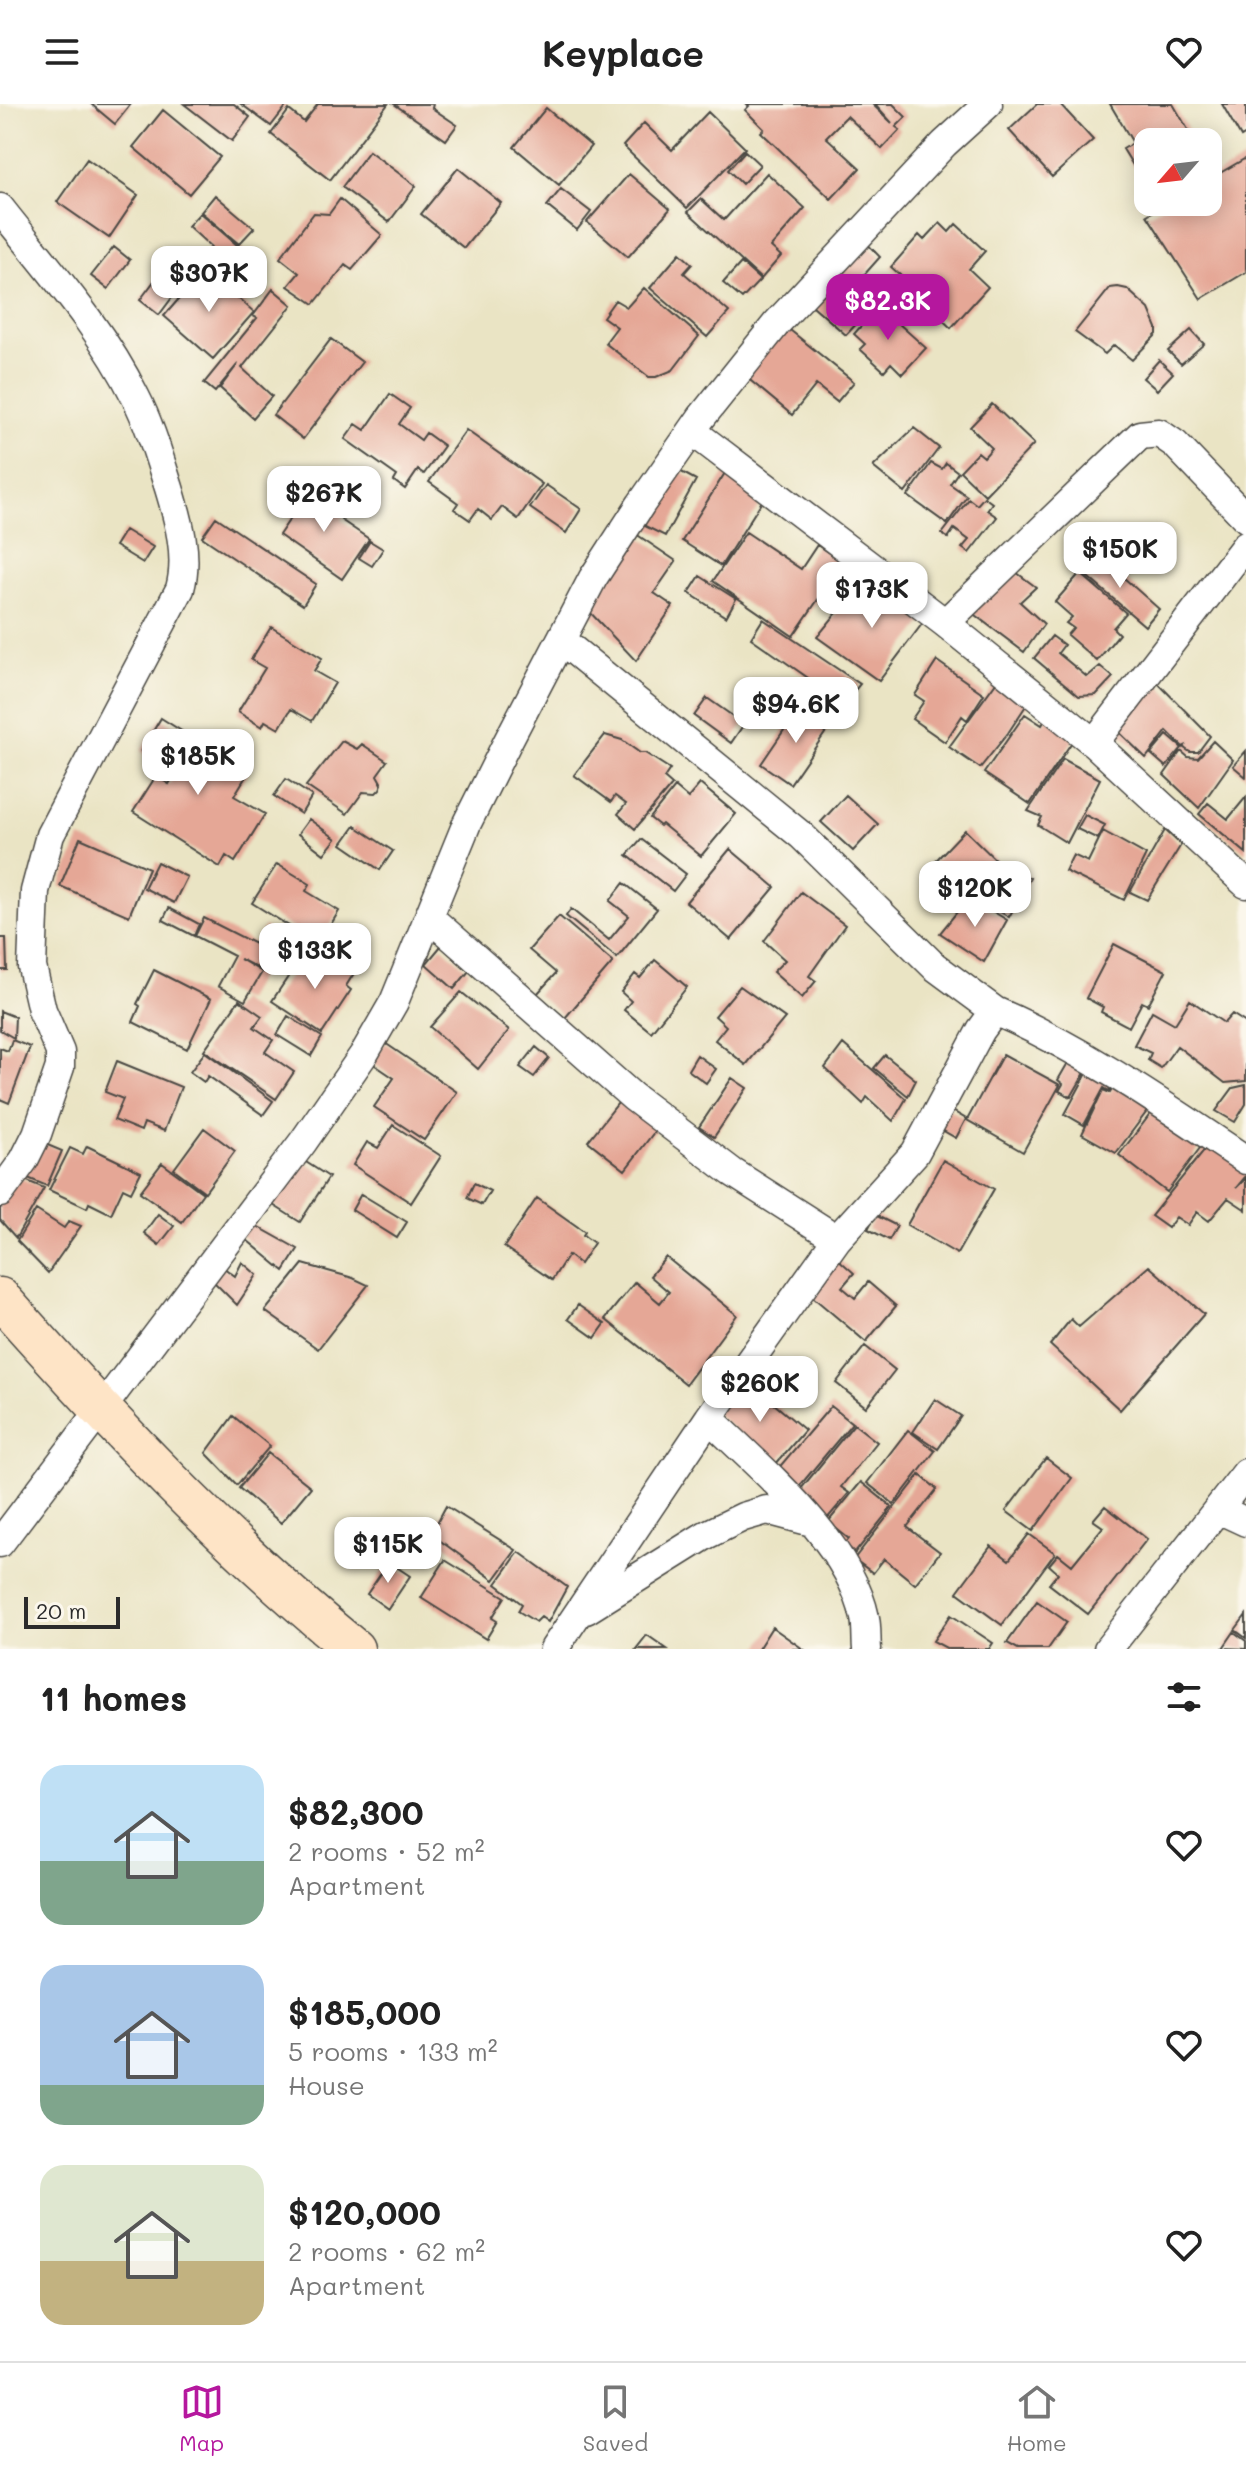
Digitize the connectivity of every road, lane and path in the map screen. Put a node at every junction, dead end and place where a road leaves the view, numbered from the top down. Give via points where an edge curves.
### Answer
1 (988, 104) edge
2 (0, 208) edge
3 (692, 431) junction
4 (1246, 518) edge
5 (1246, 545) edge
6 (945, 623) junction
7 (561, 640) junction
8 (1094, 743) junction
9 (1246, 884) edge
10 (429, 917) junction
11 (995, 1011) junction
12 (1246, 1160) edge
13 (0, 1193) edge
14 (837, 1239) junction
15 (0, 1298) edge
16 (101, 1407) junction
17 (709, 1418) junction
18 (1246, 1473) edge
19 (1218, 1509) junction
20 (1246, 1522) edge
21 (816, 1523) junction
22 (0, 1543) edge
23 (576, 1616) junction
24 (354, 1649) edge
25 (554, 1649) edge
26 (867, 1649) edge
27 (1108, 1649) edge

1 - 3 street via 777,323
2 - 13 street via 94,328 135,396 171,497 185,573 50,835 35,891 32,967 60,1052 60,1067 37,1134
3 - 6 street
3 - 7 street via 593,578
4 - 6 street via 1175,444 1159,433 1140,435
5 - 8 street
6 - 8 street
7 - 10 street via 467,823
7 - 11 street via 802,836 934,966
8 - 9 street
10 - 14 street via 633,1097 732,1172
10 - 16 street via 394,1002 364,1054
11 - 12 street via 1140,1089
11 - 14 street via 915,1153
14 - 17 street
15 - 16 main road
16 - 22 street
16 - 24 main road via 236,1547
17 - 21 street
17 - 23 street
18 - 19 street
19 - 20 street
19 - 27 street
21 - 23 street via 767,1510 743,1517
21 - 26 street via 854,1586 865,1619
23 - 25 street

